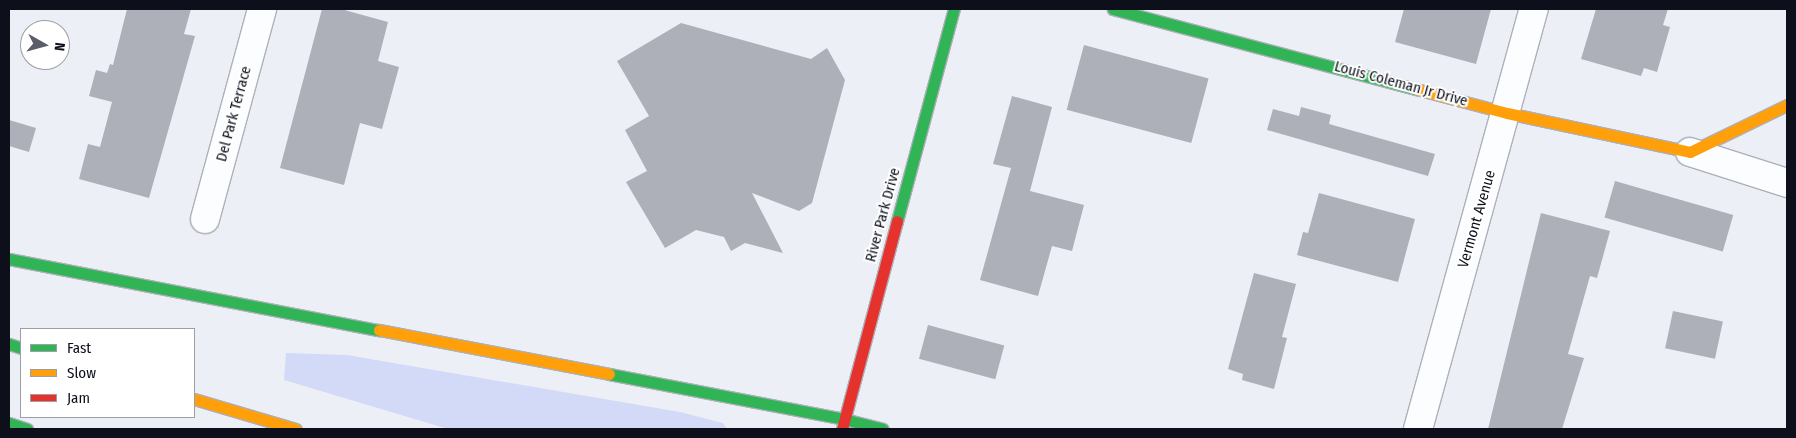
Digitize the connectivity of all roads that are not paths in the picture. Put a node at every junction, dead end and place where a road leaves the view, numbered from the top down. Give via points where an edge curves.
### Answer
1 (262, 9) edge
2 (954, 9) edge
3 (1113, 9) edge
4 (1534, 9) edge
5 (1787, 105) edge
6 (1507, 113) junction
7 (1690, 152) junction
8 (1787, 183) edge
9 (206, 219) dead end
10 (9, 259) edge
11 (195, 399) edge
12 (9, 423) edge
13 (843, 424) edge
14 (27, 429) edge
15 (296, 429) edge
16 (882, 429) edge
17 (1418, 429) edge

1 - 9 street, Del Park Terrace
2 - 13 main road, River Park Drive
3 - 6 main road, Louis Coleman Jr Drive
4 - 6 street, Vermont Avenue
5 - 7 main road
6 - 7 main road, Louis Coleman Jr Drive
6 - 17 street, Vermont Avenue
7 - 8 street, Louis Coleman Jr Drive
10 - 13 main road
11 - 15 main road
12 - 14 main road
13 - 16 main road

